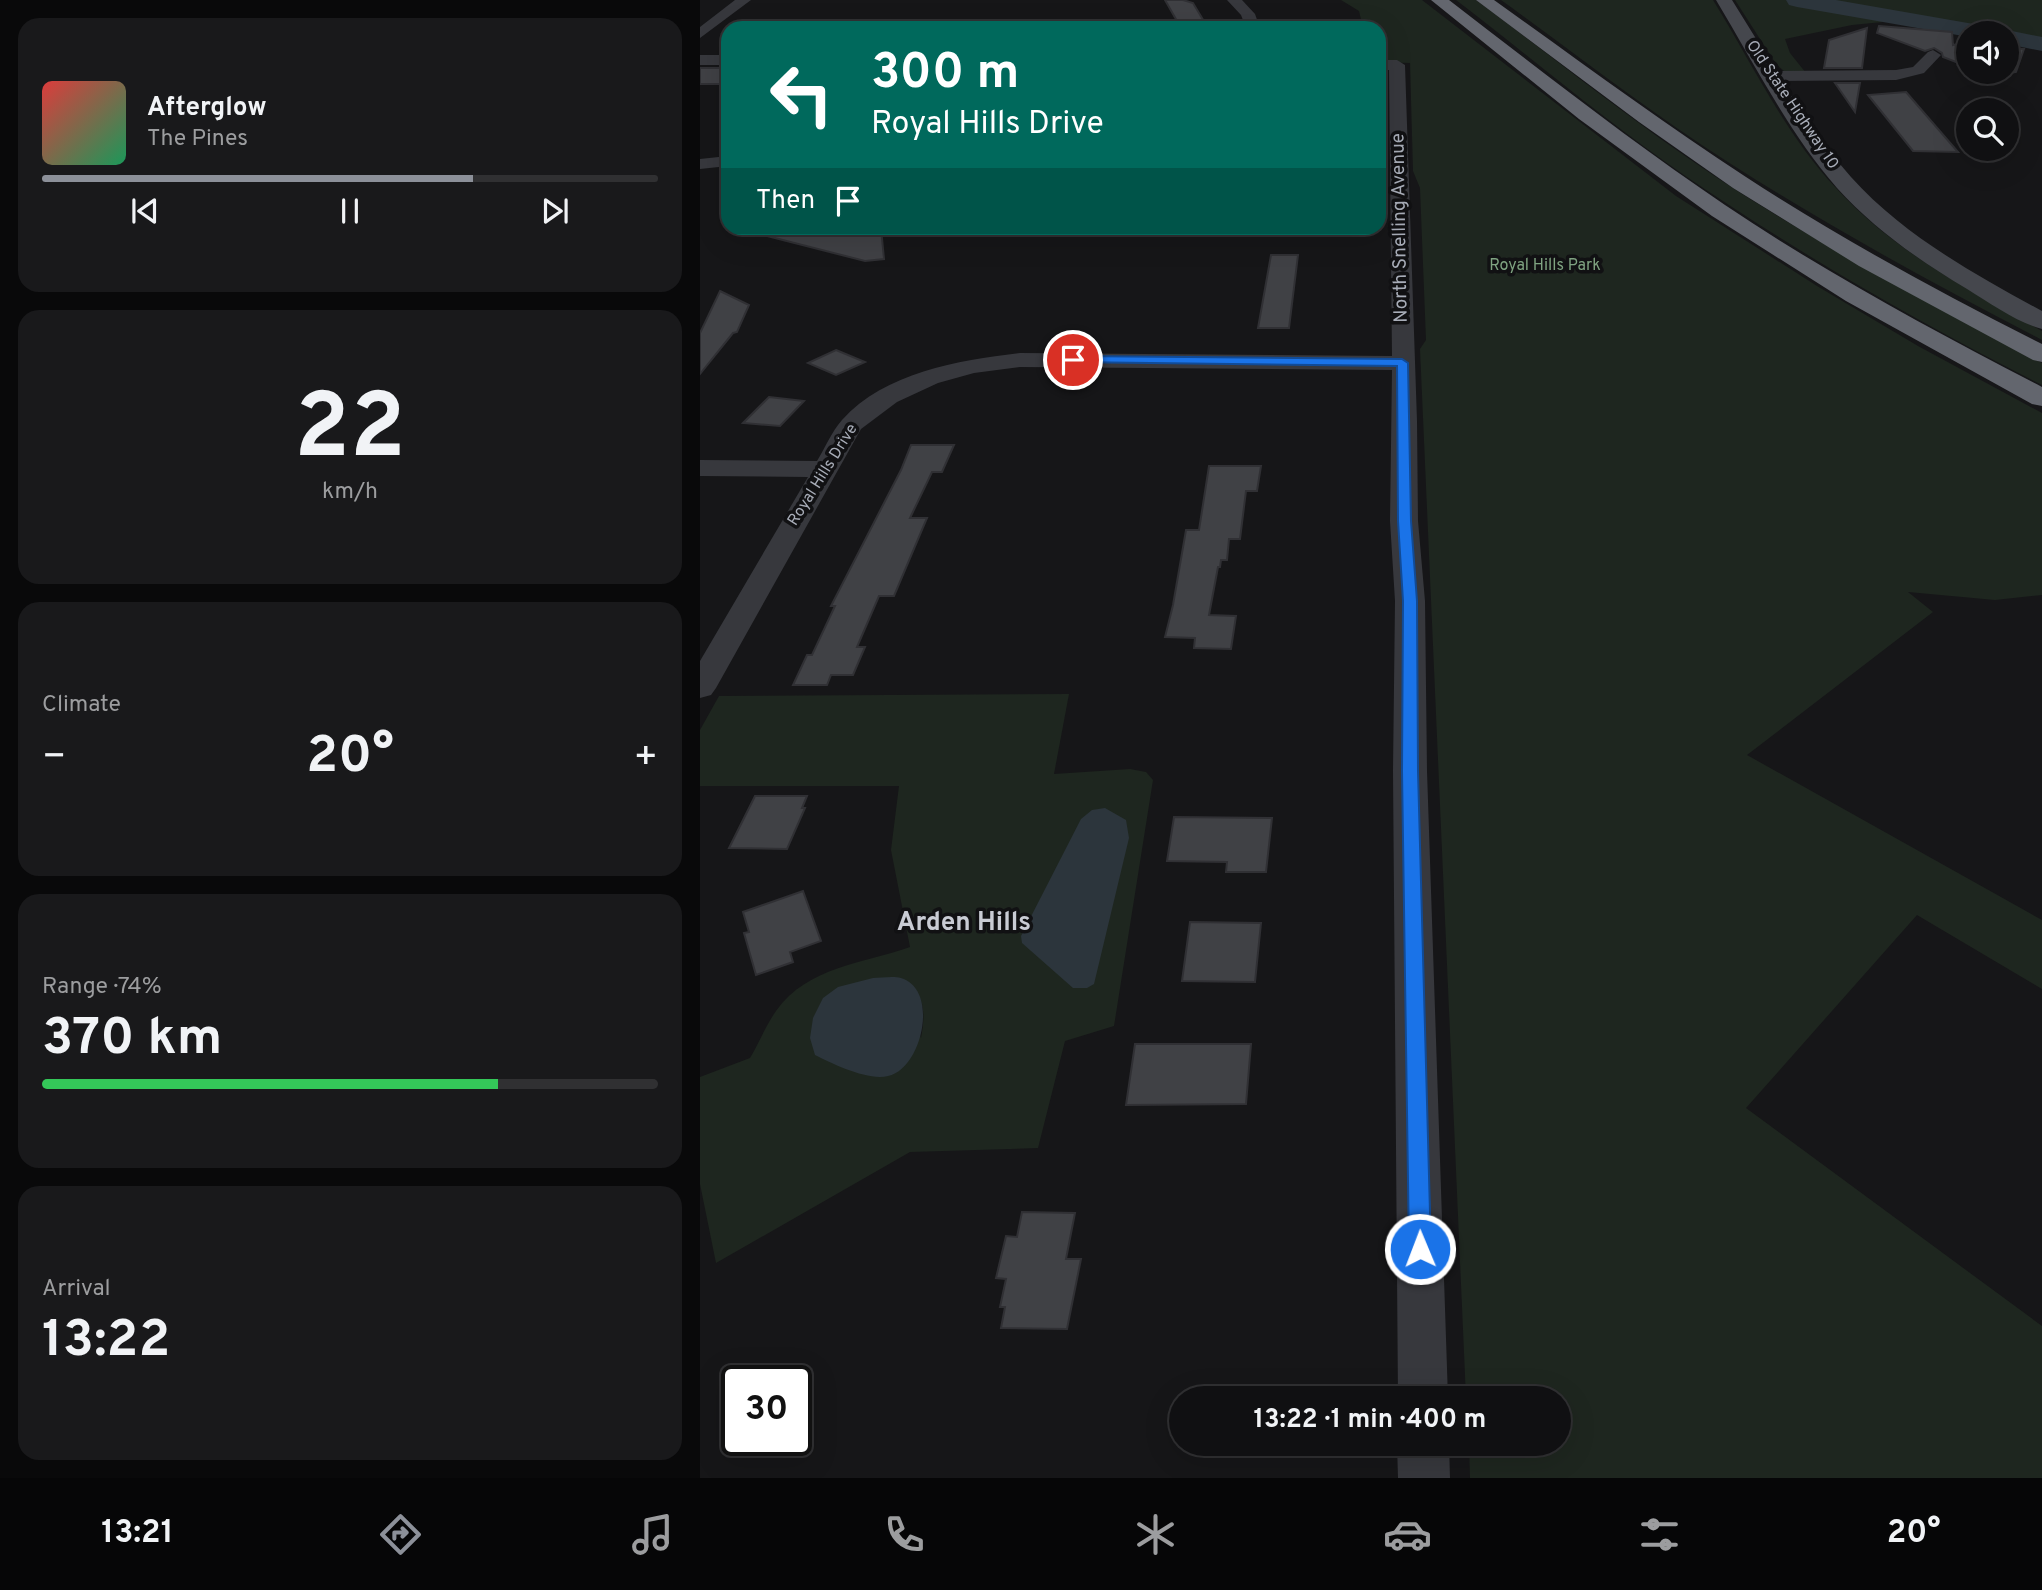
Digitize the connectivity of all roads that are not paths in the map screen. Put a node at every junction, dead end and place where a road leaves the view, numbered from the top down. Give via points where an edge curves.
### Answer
1 (744, 0) edge
2 (1234, 0) edge
3 (1439, 0) edge
4 (1484, 0) edge
5 (1724, 0) edge
6 (1250, 21) edge
7 (700, 34) edge
8 (1933, 55) dead end
9 (700, 60) edge
10 (721, 60) edge
11 (1388, 65) edge
12 (1772, 76) junction
13 (721, 162) edge
14 (700, 164) edge
15 (1389, 180) edge
16 (2042, 321) edge
17 (2042, 354) edge
18 (1402, 363) junction
19 (2042, 398) edge
20 (700, 468) edge
21 (824, 469) junction
22 (700, 688) edge
23 (1423, 1386) edge
24 (1423, 1456) edge
25 (1424, 1478) edge

1 - 7 street
2 - 6 street
3 - 19 highway via 1676,182 1742,226 1897,320
4 - 17 highway via 1762,197
5 - 12 street, Old State Highway 10
8 - 12 street via 1918,70 1896,75
9 - 10 street
11 - 15 street, North Snelling Avenue
12 - 16 street, Old State Highway 10 via 1819,149 1867,205 1931,254
13 - 14 street
15 - 18 street, North Snelling Avenue
18 - 21 street, Royal Hills Drive via 1045,359 970,366 927,377 866,410 851,425
18 - 23 street, North Snelling Avenue
20 - 21 street
21 - 22 street, Royal Hills Drive
24 - 25 street

